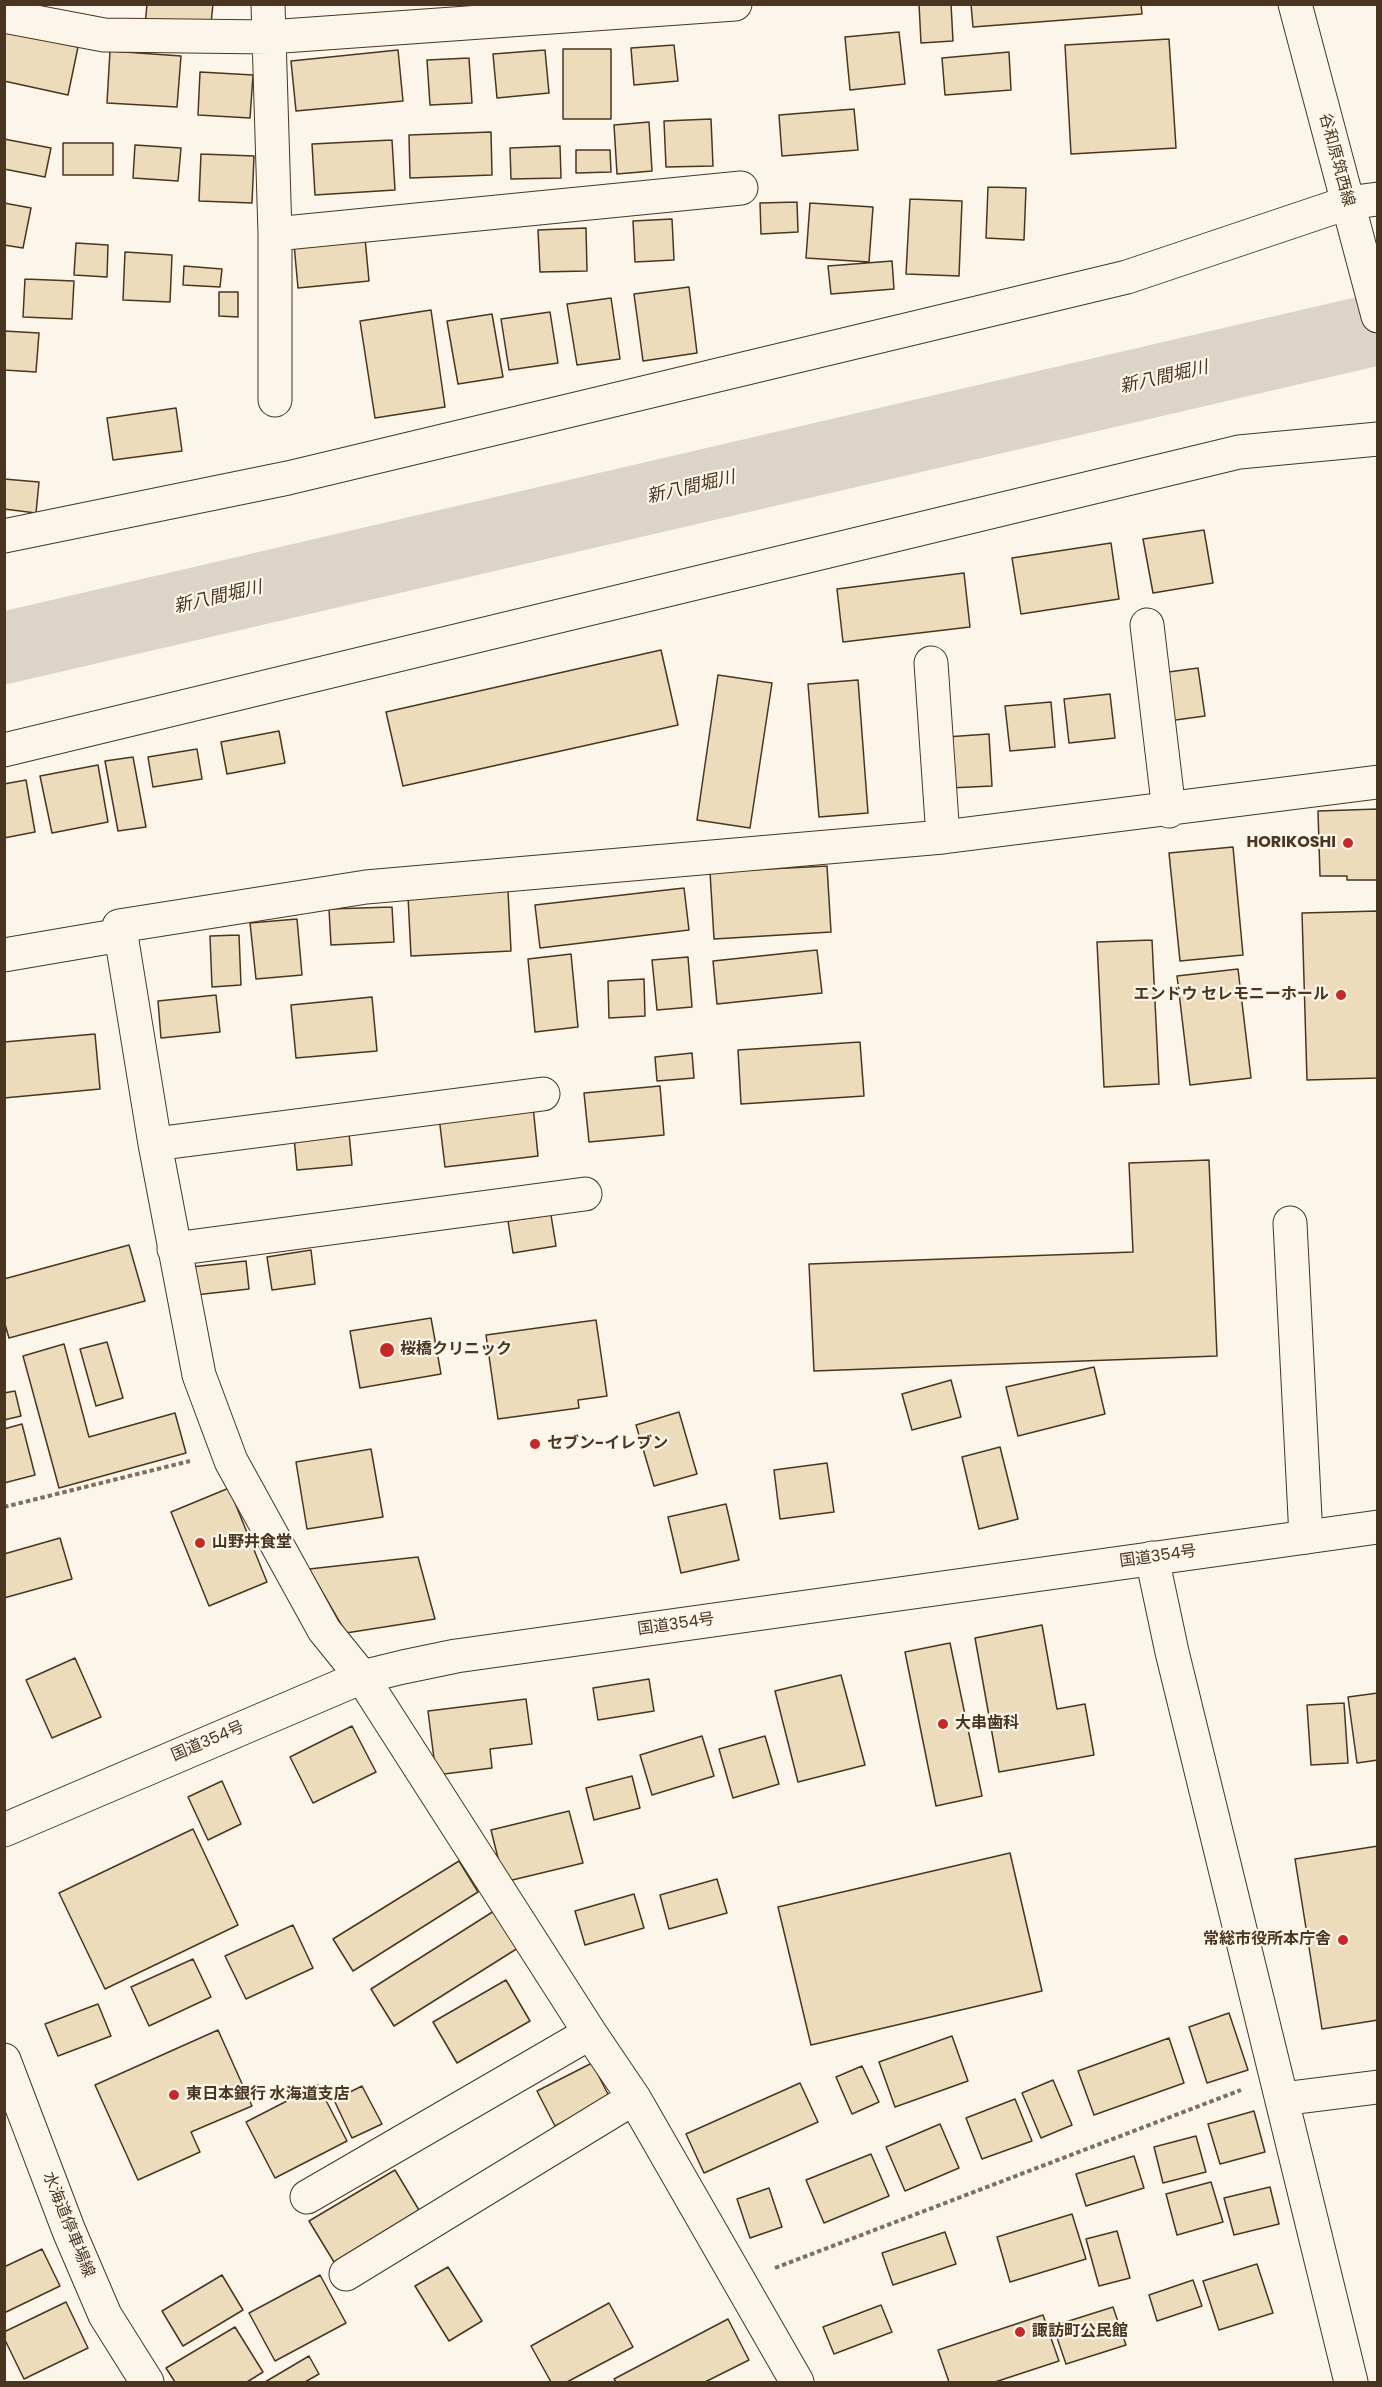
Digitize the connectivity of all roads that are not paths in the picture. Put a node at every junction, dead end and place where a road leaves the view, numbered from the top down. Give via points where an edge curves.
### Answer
1 (268, 4) edge
2 (735, 4) edge
3 (1295, 4) edge
4 (478, 15) edge
5 (4, 16) edge
6 (269, 37) junction
7 (741, 188) dead end
8 (1359, 208) edge
9 (275, 234) junction
10 (1377, 316) edge
11 (275, 400) dead end
12 (1377, 439) edge
13 (4, 536) edge
14 (1147, 625) dead end
15 (931, 663) dead end
16 (4, 750) edge
17 (1377, 782) edge
18 (1169, 811) junction
19 (943, 837) junction
20 (121, 935) junction
21 (4, 955) edge
22 (543, 1094) dead end
23 (155, 1144) junction
24 (585, 1194) dead end
25 (1290, 1223) dead end
26 (174, 1249) junction
27 (1377, 1527) edge
28 (1306, 1537) junction
29 (1152, 1558) junction
30 (362, 1677) junction
31 (4, 1830) edge
32 (590, 2033) junction
33 (4, 2060) edge
34 (1377, 2086) edge
35 (1279, 2088) junction
36 (634, 2098) junction
37 (307, 2197) dead end
38 (346, 2274) dead end
39 (147, 2382) edge
40 (797, 2382) edge
41 (1351, 2382) edge

1 - 6 main road
2 - 4 main road
3 - 8 main road, 谷和原筑西線
4 - 6 main road
5 - 6 main road via 104,35
6 - 9 main road
7 - 9 main road
8 - 10 main road, 谷和原筑西線
8 - 13 main road via 1126,277 288,478
9 - 11 main road
12 - 16 main road via 1239,452
14 - 18 main road
15 - 19 main road
17 - 18 main road
18 - 19 main road
19 - 20 main road via 366,886 119,926
20 - 21 main road
20 - 23 main road
22 - 23 main road
23 - 26 main road
24 - 26 main road
25 - 28 main road
26 - 30 main road via 199,1375 227,1451 324,1630
27 - 28 main road, 国道354号
28 - 29 main road, 国道354号
29 - 30 main road, 国道354号 via 456,1656
29 - 35 main road
30 - 31 main road, 国道354号
30 - 32 main road
32 - 36 main road
32 - 37 main road
33 - 39 main road, 水海道停車場線 via 105,2315
34 - 35 main road
35 - 41 main road
36 - 38 main road
36 - 40 main road

